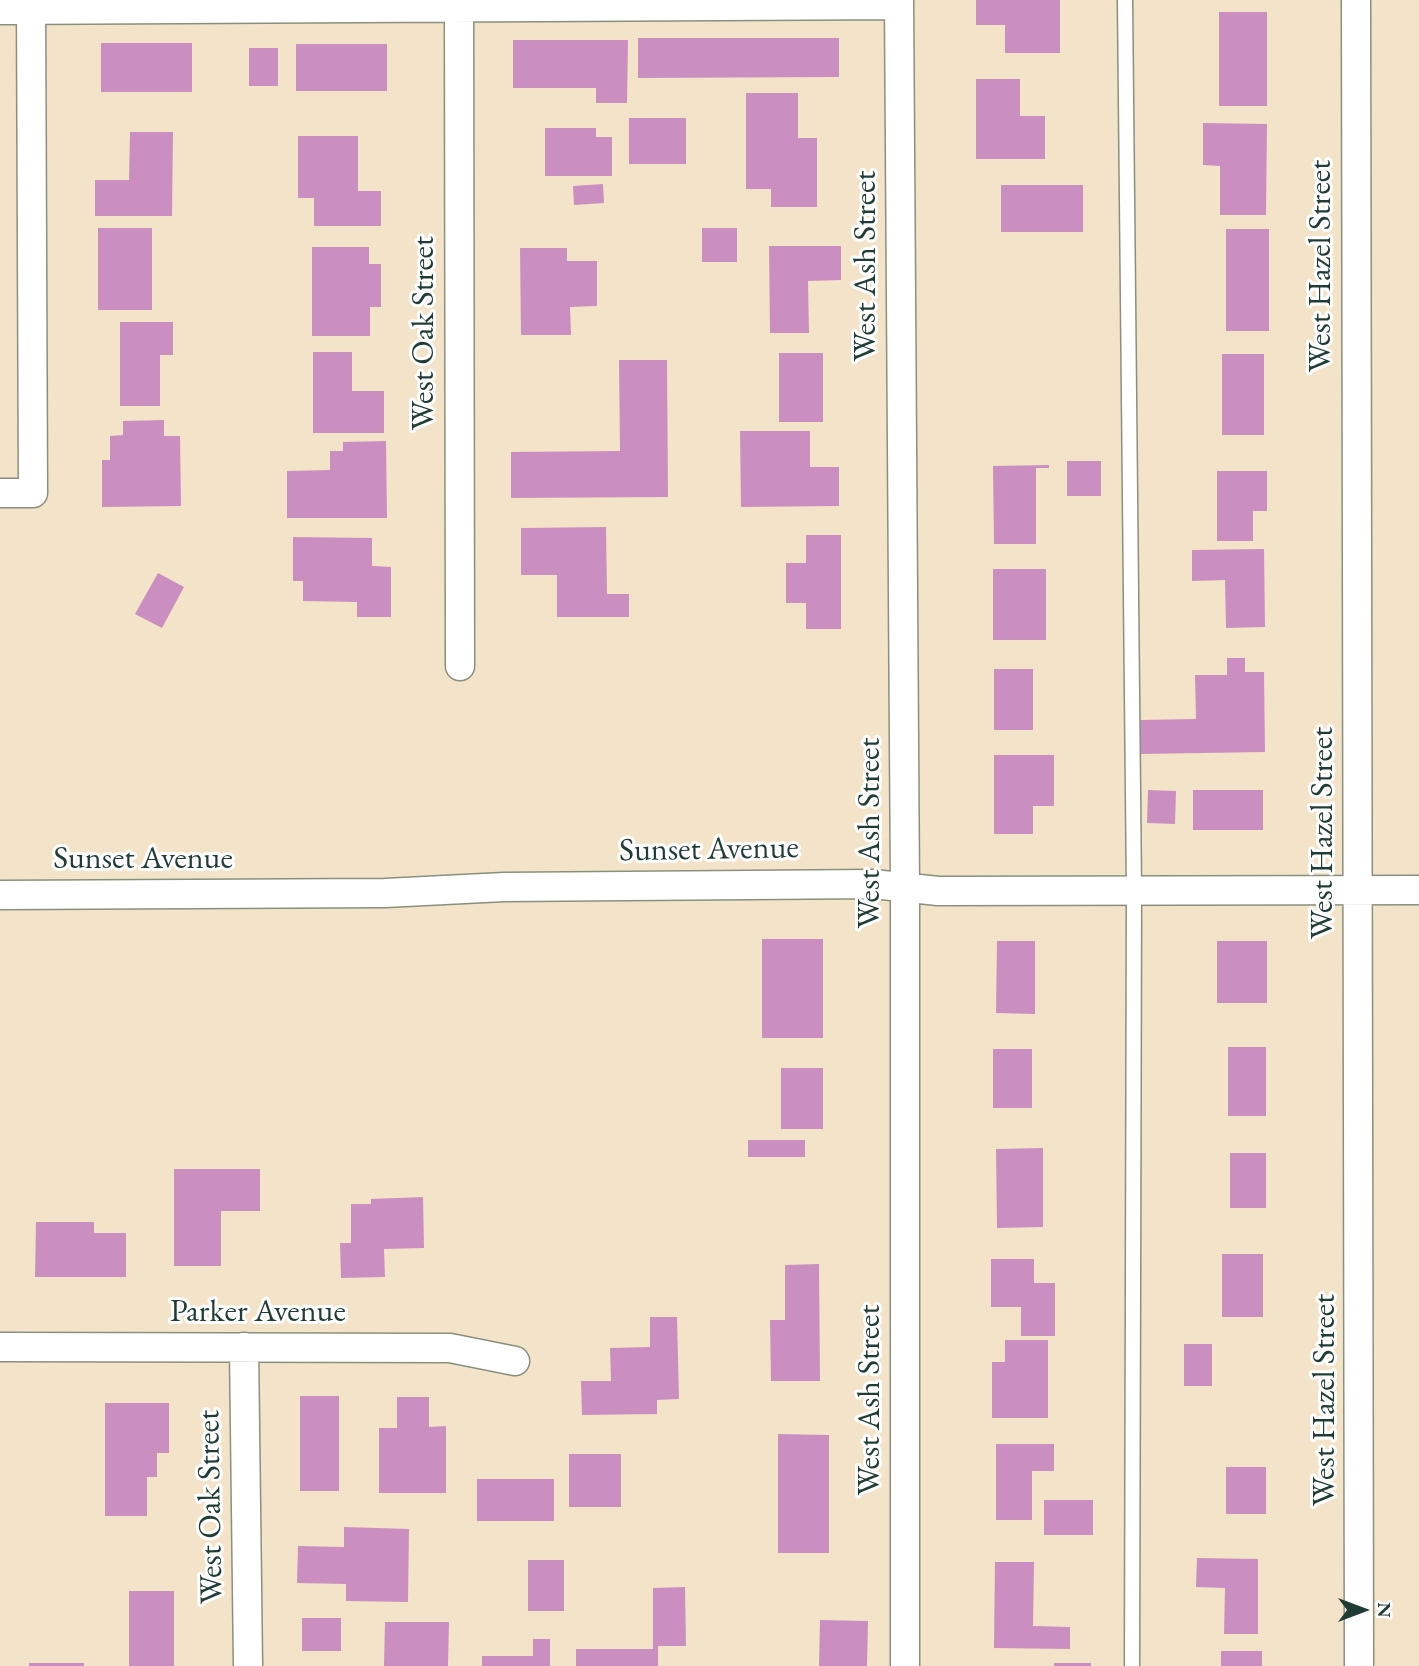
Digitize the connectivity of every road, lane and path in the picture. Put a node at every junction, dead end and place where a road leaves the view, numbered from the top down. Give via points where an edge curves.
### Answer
1 (1125, 0) edge
2 (1356, 0) edge
3 (899, 2) edge
4 (458, 4) edge
5 (31, 5) edge
6 (0, 10) edge
7 (0, 493) edge
8 (460, 666) dead end
9 (905, 888) junction
10 (1134, 890) junction
11 (1358, 890) junction
12 (1419, 890) edge
13 (0, 895) edge
14 (0, 1347) edge
15 (244, 1347) junction
16 (515, 1361) dead end
17 (248, 1666) edge
18 (905, 1666) edge
19 (1132, 1666) edge
20 (1359, 1666) edge

1 - 10 lane
2 - 11 street, West Hazel Street
3 - 4 street
3 - 9 street, West Ash Street
4 - 5 street
4 - 8 street, West Oak Street
5 - 6 street
5 - 7 street via 33,493
9 - 10 street, Sunset Avenue
9 - 13 street, Sunset Avenue via 873,884
9 - 18 street, West Ash Street
10 - 11 street, Sunset Avenue
10 - 19 lane
11 - 12 street, Sunset Avenue
11 - 20 street, West Hazel Street
14 - 15 street, Parker Avenue
15 - 16 street, Parker Avenue via 450,1348
15 - 17 street, West Oak Street

